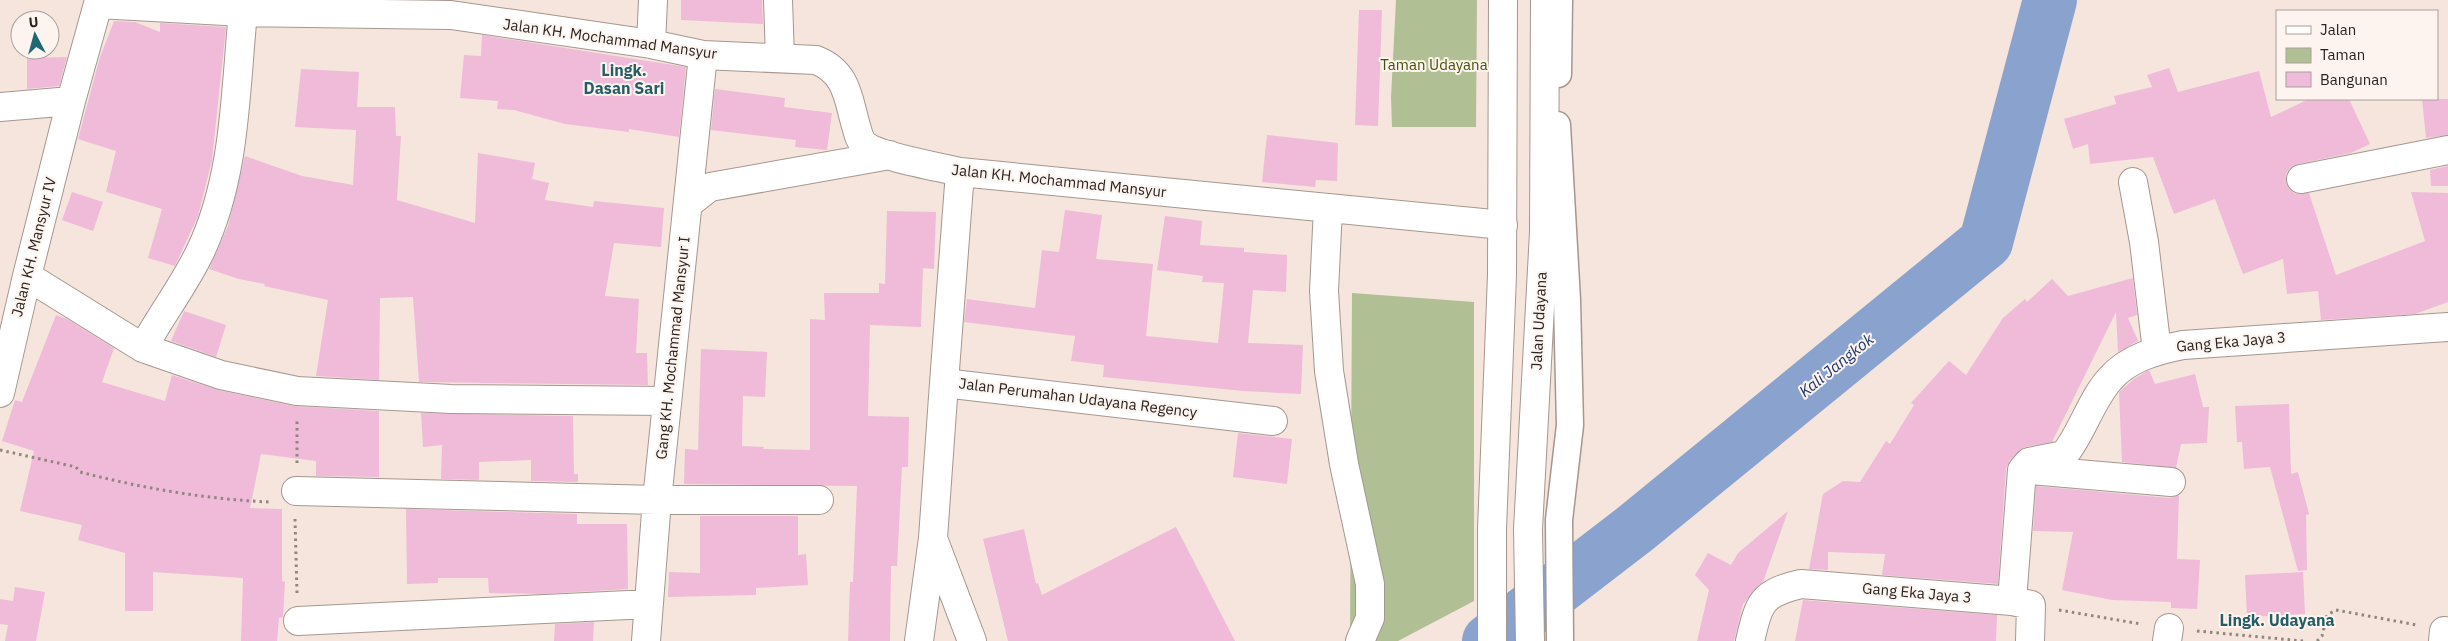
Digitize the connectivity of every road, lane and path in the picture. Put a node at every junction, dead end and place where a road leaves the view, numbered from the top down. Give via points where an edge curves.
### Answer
1 (653, 0) edge
2 (778, 0) edge
3 (1503, 0) edge
4 (1545, 0) edge
5 (1559, 0) edge
6 (450, 8) edge
7 (244, 12) junction
8 (651, 44) junction
9 (703, 54) junction
10 (780, 57) junction
11 (71, 102) junction
12 (0, 108) edge
13 (2448, 150) edge
14 (890, 155) junction
15 (960, 172) junction
16 (2301, 178) dead end
17 (2133, 182) dead end
18 (688, 204) junction
19 (1328, 208) junction
20 (1503, 225) junction
21 (26, 276) junction
22 (2448, 327) edge
23 (143, 348) junction
24 (2157, 351) junction
25 (944, 383) junction
26 (0, 392) edge
27 (667, 401) junction
28 (1273, 421) dead end
29 (0, 450) edge
30 (2022, 470) junction
31 (2171, 482) dead end
32 (286, 497) joint
33 (657, 500) junction
34 (819, 500) dead end
35 (933, 538) junction
36 (2012, 601) junction
37 (649, 604) junction
38 (298, 621) dead end
39 (2444, 636) edge
40 (646, 641) edge
41 (919, 641) edge
42 (972, 641) edge
43 (1360, 641) edge
44 (1492, 641) edge
45 (1530, 641) edge
46 (1560, 641) edge
47 (1750, 641) edge
48 (2030, 641) edge
49 (2316, 641) edge

1 - 8 street
2 - 10 street
3 - 20 street
4 - 45 street, Jalan Udayana via 1544,232 1528,529
5 - 46 street via 1557,139 1567,300 1570,426 1559,520
6 - 7 street, Jalan KH. Mochammad Mansyur
6 - 8 street, Jalan KH. Mochammad Mansyur
7 - 11 street, Jalan KH. Mochammad Mansyur via 98,4
7 - 23 street via 234,136 215,214 193,265
8 - 9 street, Jalan KH. Mochammad Mansyur
9 - 10 street, Jalan KH. Mochammad Mansyur
9 - 18 street, Gang KH. Mochammad Mansyur I
10 - 14 street, Jalan KH. Mochammad Mansyur via 816,60 832,67 842,80 862,142
11 - 12 street
11 - 21 street, Jalan KH. Mansyur IV
13 - 16 street
14 - 15 street, Jalan KH. Mochammad Mansyur
14 - 18 street via 710,187
15 - 19 street, Jalan KH. Mochammad Mansyur
15 - 25 street, Jalan Perumahan Udayana Regency
17 - 24 street via 2147,261
18 - 27 street, Gang KH. Mochammad Mansyur I
19 - 20 street, Jalan KH. Mochammad Mansyur
19 - 43 street via 1324,291 1329,371 1344,464 1370,584 1370,618
20 - 44 street via 1492,529
21 - 23 street
21 - 26 street, Jalan KH. Mansyur IV
22 - 24 street, Gang Eka Jaya 3 via 2183,345
23 - 27 street via 221,375 297,391 451,399
24 - 30 street, Gang Eka Jaya 3 via 2121,368 2109,380 2064,455 2029,462
25 - 28 street, Jalan Perumahan Udayana Regency
25 - 35 street
27 - 33 street, Gang KH. Mochammad Mansyur I
29 - 32 path via 76,467 80,472 156,491 223,500
30 - 31 street
30 - 36 street
32 - 33 street
33 - 34 street
33 - 37 street, Gang KH. Mochammad Mansyur I
35 - 41 street
35 - 42 street
36 - 47 street, Gang Eka Jaya 3 via 1822,584 1789,585 1767,597 1757,612
36 - 48 street, Gang Eka Jaya 3 via 2031,605
37 - 38 street
37 - 40 street, Gang KH. Mochammad Mansyur I
39 - 49 path via 2336,610 2327,615 2322,636

